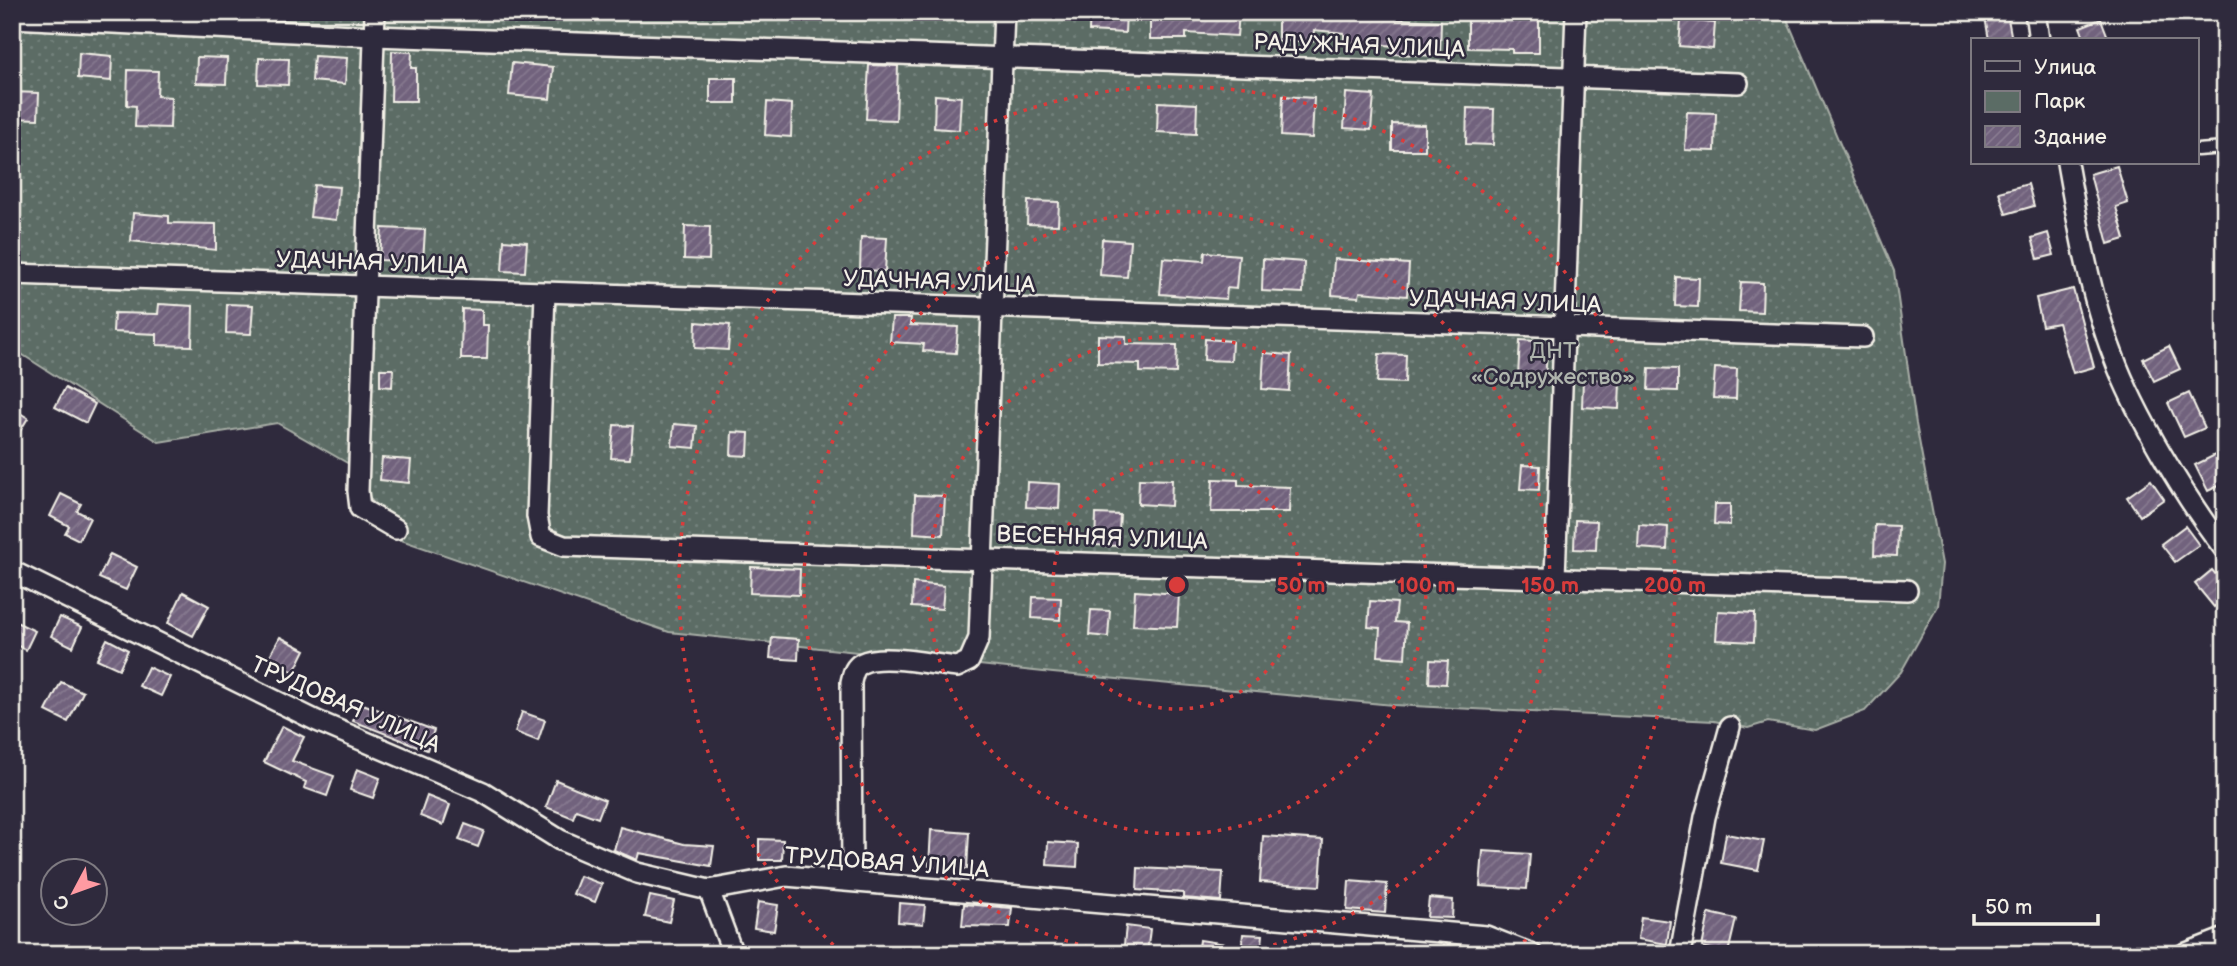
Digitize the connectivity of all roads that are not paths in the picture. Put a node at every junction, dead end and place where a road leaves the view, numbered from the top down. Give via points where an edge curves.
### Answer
1 (375, 12) edge
2 (1004, 12) edge
3 (1576, 12) edge
4 (2035, 12) edge
5 (12, 18) edge
6 (374, 36) junction
7 (2039, 38) edge
8 (1002, 57) junction
9 (1574, 78) junction
10 (1738, 83) dead end
11 (2225, 148) edge
12 (2198, 149) edge
13 (2067, 164) edge
14 (12, 274) edge
15 (366, 285) junction
16 (545, 293) junction
17 (992, 307) junction
18 (1562, 327) junction
19 (1863, 337) dead end
20 (396, 529) dead end
21 (2225, 550) edge
22 (982, 557) junction
23 (12, 571) edge
24 (1555, 577) junction
25 (1907, 590) dead end
26 (1730, 727) dead end
27 (852, 880) junction
28 (709, 890) junction
29 (2225, 938) edge
30 (733, 954) edge
31 (1532, 954) edge
32 (1680, 954) edge
33 (2184, 954) edge

1 - 6 street
2 - 8 street
3 - 9 street
4 - 7 street
5 - 6 street, РАДУЖНАЯ УЛИЦА
6 - 8 street, РАДУЖНАЯ УЛИЦА
6 - 15 street
8 - 9 street, РАДУЖНАЯ УЛИЦА
8 - 17 street
9 - 10 street, РАДУЖНАЯ УЛИЦА
9 - 18 street
11 - 12 lane
13 - 21 street via 2078,226 2112,355 2172,469
14 - 15 street, УДАЧНАЯ УЛИЦА
15 - 16 street, УДАЧНАЯ УЛИЦА
15 - 20 street via 360,508
16 - 17 street, УДАЧНАЯ УЛИЦА
16 - 22 street, ВЕСЕННЯЯ УЛИЦА via 537,516 541,537 564,546
17 - 18 street, УДАЧНАЯ УЛИЦА
17 - 22 street
18 - 19 street, УДАЧНАЯ УЛИЦА
18 - 24 street
22 - 24 street, ВЕСЕННЯЯ УЛИЦА
22 - 27 street via 979,638 969,661 957,667 877,659 854,670
23 - 28 street, ТРУДОВАЯ УЛИЦА via 317,721 483,792 560,840 637,873
24 - 25 street, ВЕСЕННЯЯ УЛИЦА
26 - 32 street via 1705,817
27 - 28 street, ТРУДОВАЯ УЛИЦА via 786,876
27 - 31 street, ТРУДОВАЯ УЛИЦА via 1486,936
28 - 30 street
29 - 33 street

